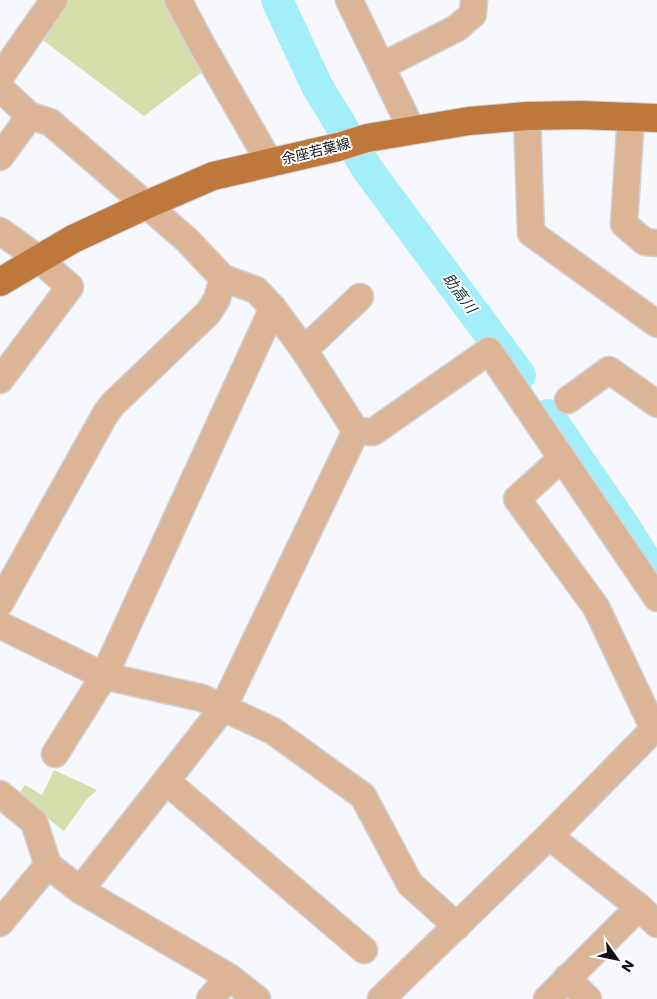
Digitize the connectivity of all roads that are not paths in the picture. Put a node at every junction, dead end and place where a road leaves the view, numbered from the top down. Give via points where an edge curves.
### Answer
1 (54, 0) edge
2 (178, 0) edge
3 (349, 0) edge
4 (474, 0) edge
5 (382, 66) junction
6 (0, 77) edge
7 (0, 88) edge
8 (30, 116) junction
9 (527, 116) junction
10 (644, 117) edge
11 (412, 130) junction
12 (0, 158) edge
13 (270, 163) junction
14 (146, 205) junction
15 (0, 231) edge
16 (657, 243) edge
17 (39, 259) junction
18 (223, 278) junction
19 (0, 282) edge
20 (360, 297) dead end
21 (273, 308) junction
22 (657, 324) edge
23 (304, 350) junction
24 (0, 380) edge
25 (568, 400) dead end
26 (657, 404) edge
27 (356, 431) junction
28 (562, 458) junction
29 (657, 598) edge
30 (0, 603) edge
31 (0, 625) edge
32 (104, 676) junction
33 (223, 708) junction
34 (656, 728) edge
35 (55, 754) dead end
36 (166, 781) junction
37 (0, 794) edge
38 (549, 836) junction
39 (48, 865) junction
40 (80, 890) junction
41 (648, 915) edge
42 (2, 918) edge
43 (456, 926) junction
44 (364, 950) dead end
45 (230, 977) junction
46 (567, 978) junction
47 (210, 999) edge
48 (257, 999) edge
49 (381, 999) edge
50 (547, 999) edge
51 (588, 999) edge

1 - 6 street
2 - 13 street
3 - 5 street
4 - 5 street via 473,14 457,28
5 - 11 street
7 - 8 street
8 - 12 street
8 - 14 street via 50,122
9 - 10 main road, 余座若葉線
9 - 11 main road, 余座若葉線
9 - 22 street via 531,233
10 - 16 street via 624,224 645,242
11 - 13 main road, 余座若葉線 via 366,138
13 - 14 main road, 余座若葉線 via 213,176
14 - 17 main road, 余座若葉線 via 73,239
14 - 18 street
15 - 17 street
17 - 19 main road, 余座若葉線
17 - 24 street via 70,287
18 - 21 street via 256,290
18 - 30 street via 217,299 208,313 106,413
20 - 23 street
21 - 23 street
21 - 32 street
23 - 27 street
25 - 26 street via 610,370
27 - 28 street via 373,432 489,351
27 - 33 street
28 - 29 street
28 - 34 street via 517,499 596,607
31 - 32 street
32 - 33 street via 202,698
32 - 35 street
33 - 36 street
33 - 43 street via 273,731 363,796 410,884
34 - 38 street
36 - 40 street
36 - 44 street
37 - 39 street via 34,822
38 - 41 street
38 - 43 street
39 - 40 street
39 - 42 street
40 - 45 street
41 - 46 street
43 - 49 street
45 - 47 street
45 - 48 street
46 - 50 street
46 - 51 street

